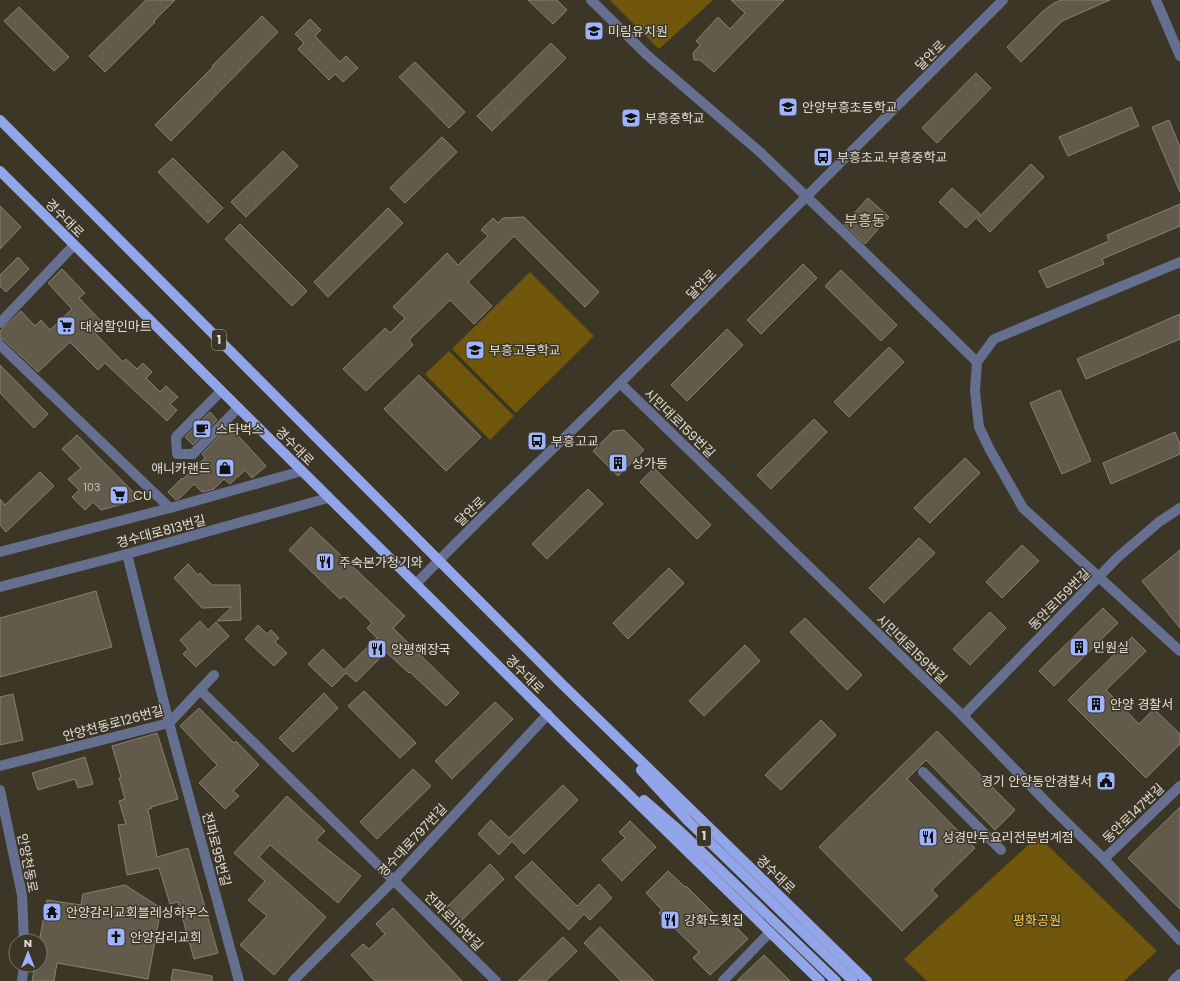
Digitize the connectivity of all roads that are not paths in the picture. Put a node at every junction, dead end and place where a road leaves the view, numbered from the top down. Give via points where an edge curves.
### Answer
1 (591, 0) edge
2 (1002, 0) edge
3 (1156, 0) edge
4 (1180, 56) edge
5 (0, 120) edge
6 (0, 171) edge
7 (74, 245) junction
8 (1180, 262) edge
9 (0, 323) edge
10 (0, 345) edge
11 (977, 362) junction
12 (620, 383) junction
13 (221, 391) junction
14 (238, 408) junction
15 (302, 471) junction
16 (328, 498) junction
17 (170, 508) junction
18 (1180, 508) edge
19 (0, 552) edge
20 (128, 554) junction
21 (439, 560) junction
22 (1099, 577) junction
23 (416, 584) junction
24 (0, 587) edge
25 (1180, 651) edge
26 (214, 675) dead end
27 (563, 685) junction
28 (200, 690) junction
29 (548, 714) junction
30 (963, 716) junction
31 (169, 723) junction
32 (572, 739) junction
33 (0, 766) edge
34 (923, 772) dead end
35 (1180, 786) edge
36 (0, 790) edge
37 (1001, 850) dead end
38 (1104, 859) junction
39 (394, 880) junction
40 (770, 932) junction
41 (24, 933) edge
42 (1180, 940) edge
43 (1180, 974) edge
44 (239, 981) edge
45 (293, 981) edge
46 (496, 981) edge
47 (723, 981) edge
48 (820, 981) edge
49 (836, 981) edge
50 (853, 981) edge
51 (867, 981) edge
52 (1173, 981) edge

1 - 11 street, bridge via 647,55 761,153
2 - 12 street, 달안로
3 - 4 street
5 - 21 main road, 경수대로 / 1
6 - 7 main road, 경수대로 / 1
7 - 9 street
7 - 13 main road, 경수대로 / 1
8 - 11 street via 994,339
10 - 17 street, 경수대로813번길
11 - 22 street via 975,391 979,427 1006,480 1023,508
12 - 21 street, 달안로
12 - 30 street, 시민대로159번길
13 - 14 main road, 경수대로 / 1
13 - 14 street via 176,437 177,454 193,454
14 - 15 main road, 경수대로 / 1
15 - 16 main road, 경수대로 / 1
15 - 17 street, 경수대로813번길
16 - 20 street, 경수대로813번길
16 - 23 main road, 경수대로 / 1
17 - 19 street, 경수대로813번길
18 - 22 street, 동안로159번길 via 1159,522
20 - 24 street, 경수대로813번길
20 - 31 street, 전파로95번길
21 - 23 street, 달안로
21 - 27 main road, 경수대로 / 1
22 - 25 street
22 - 30 street, 동안로159번길
23 - 29 main road, 경수대로 / 1
26 - 28 street, 안양천동로126번길
27 - 50 main road, 경수대로 / 1 via 688,821
27 - 51 main road, 경수대로
28 - 31 street, 안양천동로126번길
28 - 39 street, 전파로115번길
29 - 32 main road, 경수대로 / 1
29 - 39 street, 경수대로797번길
30 - 38 street, 시민대로159번길
31 - 33 street, 안양천동로126번길
31 - 44 street, 전파로95번길
32 - 40 main road, 경수대로
32 - 49 main road, 경수대로 / 1 via 680,831
34 - 37 street
35 - 38 street, 동안로147번길
36 - 41 street, 안양천동로 via 22,895
38 - 42 street, 시민대로159번길
39 - 45 street, 경수대로797번길
39 - 46 street, 전파로115번길
40 - 47 street
40 - 48 main road, 경수대로
43 - 52 street

